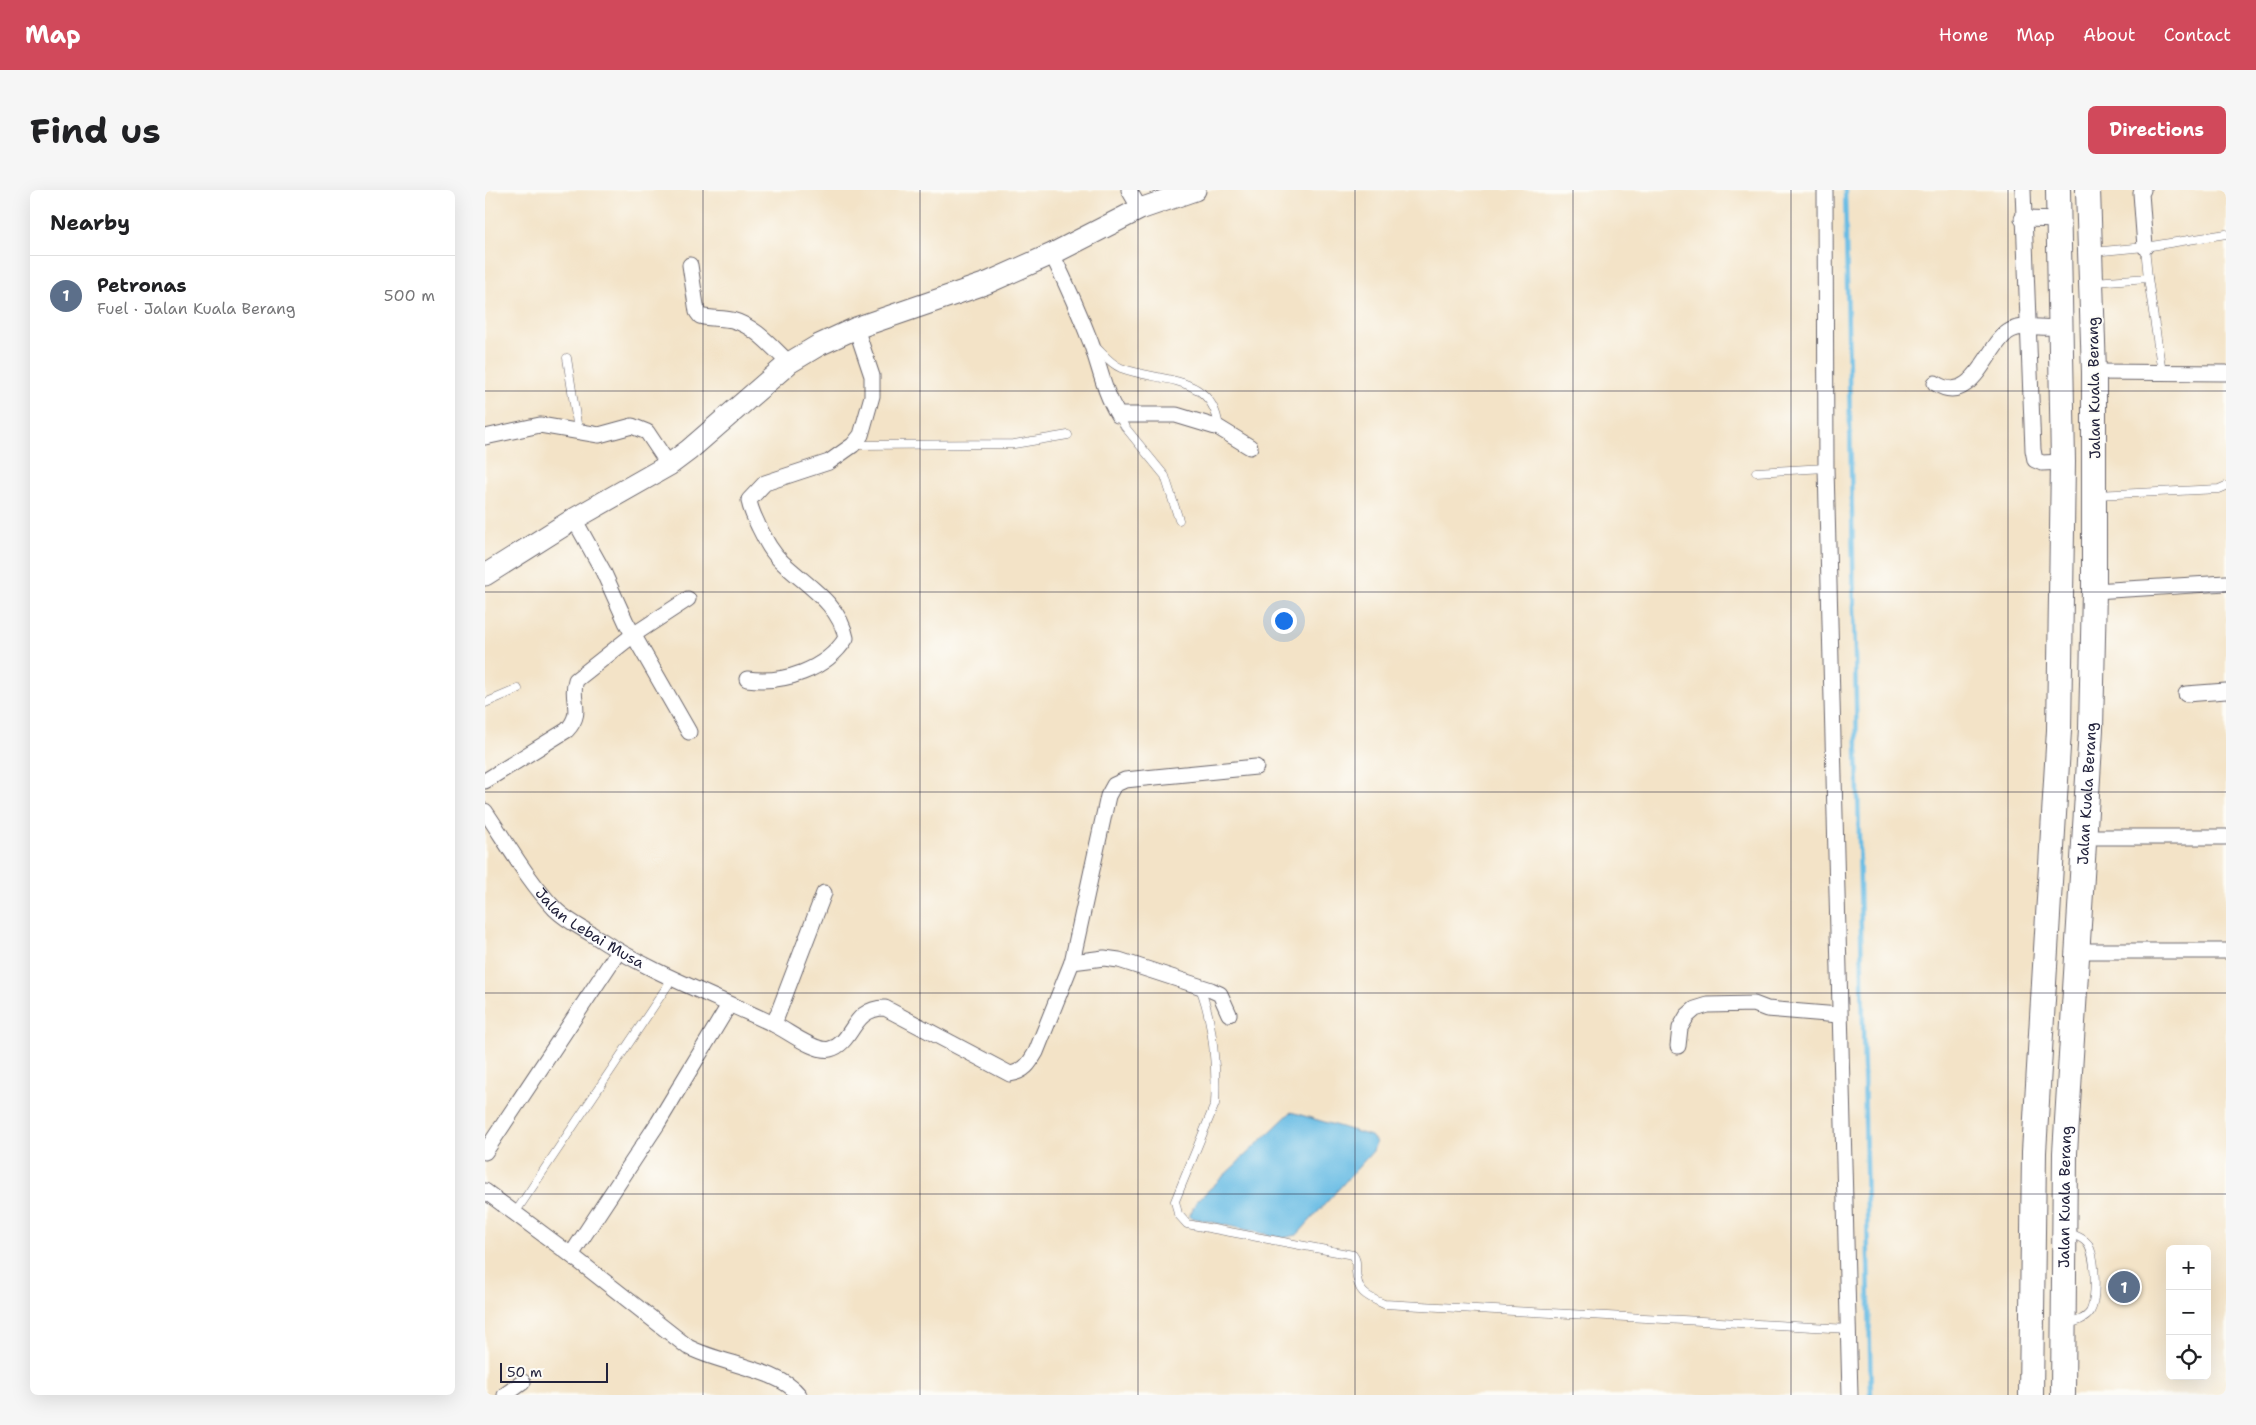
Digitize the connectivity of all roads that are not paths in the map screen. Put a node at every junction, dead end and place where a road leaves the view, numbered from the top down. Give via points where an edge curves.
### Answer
1 (1129, 190) edge
2 (1195, 190) edge
3 (1825, 190) edge
4 (2023, 190) edge
5 (2057, 190) edge
6 (2087, 190) edge
7 (2143, 190) edge
8 (1140, 209) junction
9 (2022, 219) junction
10 (2059, 220) junction
11 (2226, 234) edge
12 (2145, 247) junction
13 (2091, 252) junction
14 (1052, 254) junction
15 (690, 265) dead end
16 (2148, 278) junction
17 (2092, 282) junction
18 (856, 328) junction
19 (2029, 328) junction
20 (2062, 328) junction
21 (1090, 341) junction
22 (567, 358) dead end
23 (789, 363) junction
24 (2094, 372) junction
25 (2161, 372) junction
26 (2226, 373) edge
27 (1935, 383) dead end
28 (1118, 416) junction
29 (1219, 428) junction
30 (578, 430) junction
31 (1068, 435) dead end
32 (485, 437) edge
33 (853, 445) junction
34 (1249, 447) dead end
35 (2063, 462) junction
36 (669, 465) junction
37 (1826, 468) junction
38 (1755, 472) dead end
39 (2226, 486) edge
40 (2094, 495) junction
41 (575, 519) junction
42 (1179, 520) dead end
43 (485, 575) edge
44 (2226, 583) edge
45 (2094, 591) junction
46 (688, 599) dead end
47 (633, 635) junction
48 (747, 679) dead end
49 (518, 688) dead end
50 (2226, 691) edge
51 (2186, 694) dead end
52 (485, 703) edge
53 (689, 732) dead end
54 (1256, 767) dead end
55 (485, 781) edge
56 (485, 811) edge
57 (2084, 837) junction
58 (2226, 837) edge
59 (824, 893) dead end
60 (2226, 950) edge
61 (2077, 951) junction
62 (618, 952) junction
63 (1072, 962) junction
64 (672, 979) junction
65 (1199, 986) junction
66 (729, 1005) junction
67 (1229, 1014) dead end
68 (1839, 1015) junction
69 (774, 1024) junction
70 (1678, 1046) dead end
71 (485, 1152) edge
72 (485, 1192) edge
73 (515, 1213) junction
74 (571, 1255) junction
75 (2032, 1312) junction
76 (1849, 1330) junction
77 (523, 1382) dead end
78 (505, 1395) edge
79 (799, 1395) edge
80 (1850, 1395) edge
81 (2025, 1395) edge
82 (2031, 1395) edge
83 (2063, 1395) edge

1 - 8 street
2 - 8 main road
3 - 37 street
4 - 9 street
5 - 10 highway, Jalan Kuala Berang
6 - 13 highway, Jalan Kuala Berang
7 - 12 street
8 - 14 main road
9 - 10 street
9 - 19 street
10 - 20 highway, Jalan Kuala Berang
11 - 12 lane
12 - 13 lane
12 - 16 lane
13 - 17 highway, Jalan Kuala Berang
14 - 18 main road via 987,283
14 - 21 street
15 - 23 street via 700,316 731,320 754,331
16 - 17 lane
16 - 25 lane
17 - 24 highway, Jalan Kuala Berang
18 - 23 main road
18 - 33 street via 872,376 872,396 861,435
19 - 20 street
19 - 27 street via 2016,328 2009,332 1977,374 1966,383 1953,389
19 - 35 street via 2035,460
20 - 35 highway, Jalan Kuala Berang
21 - 28 street via 1104,388
21 - 29 lane via 1119,367 1198,389 1214,406
22 - 30 lane
23 - 36 main road
24 - 25 street
24 - 40 highway, Jalan Kuala Berang
25 - 26 street
28 - 29 street via 1176,415
28 - 42 lane via 1165,476
29 - 34 street
30 - 32 street via 540,424
30 - 36 street via 599,435 632,426 647,432
31 - 33 lane via 1014,444
33 - 48 street via 829,462 765,483 749,500 749,507 769,547 828,603 843,626 846,638 830,656 795,675 763,681
35 - 75 highway, Jalan Kuala Berang via 2059,730 2033,1152
36 - 41 main road
37 - 38 lane
37 - 68 street
39 - 40 lane via 2219,489
40 - 45 highway, Jalan Kuala Berang
41 - 43 main road
41 - 47 street
44 - 45 street
45 - 57 highway, Jalan Kuala Berang via 2091,729
46 - 47 street
47 - 53 street
47 - 55 street via 576,680 573,688 577,714 575,722 567,730
49 - 52 lane
50 - 51 street
54 - 63 street, Jalan Lebai Musa via 1125,780 1114,785 1108,796
56 - 62 street, Jalan Lebai Musa via 556,910
57 - 58 street
57 - 61 highway, Jalan Kuala Berang
59 - 69 street
60 - 61 street
61 - 83 highway, Jalan Kuala Berang via 2065,1153
62 - 64 street, Jalan Lebai Musa
62 - 71 street
63 - 65 street via 1105,958 1119,960
63 - 69 street, Jalan Lebai Musa via 1036,1052 1029,1065 1020,1072 1010,1074 885,1008 873,1008 864,1014 839,1044 830,1049 818,1049
64 - 66 street, Jalan Lebai Musa
64 - 73 lane
65 - 67 street via 1220,994
65 - 76 lane via 1208,1012 1216,1096 1210,1120 1175,1201 1178,1214 1187,1224 1353,1255 1361,1291 1384,1304
66 - 69 street, Jalan Lebai Musa
66 - 74 street via 658,1123
68 - 70 street via 1767,1009 1747,1003 1708,1005 1687,1016 1680,1028
68 - 76 street
72 - 73 street
73 - 74 street
74 - 79 street via 688,1348 775,1377 791,1384
75 - 81 highway
75 - 82 highway, Jalan Kuala Berang
76 - 80 street
77 - 78 street

